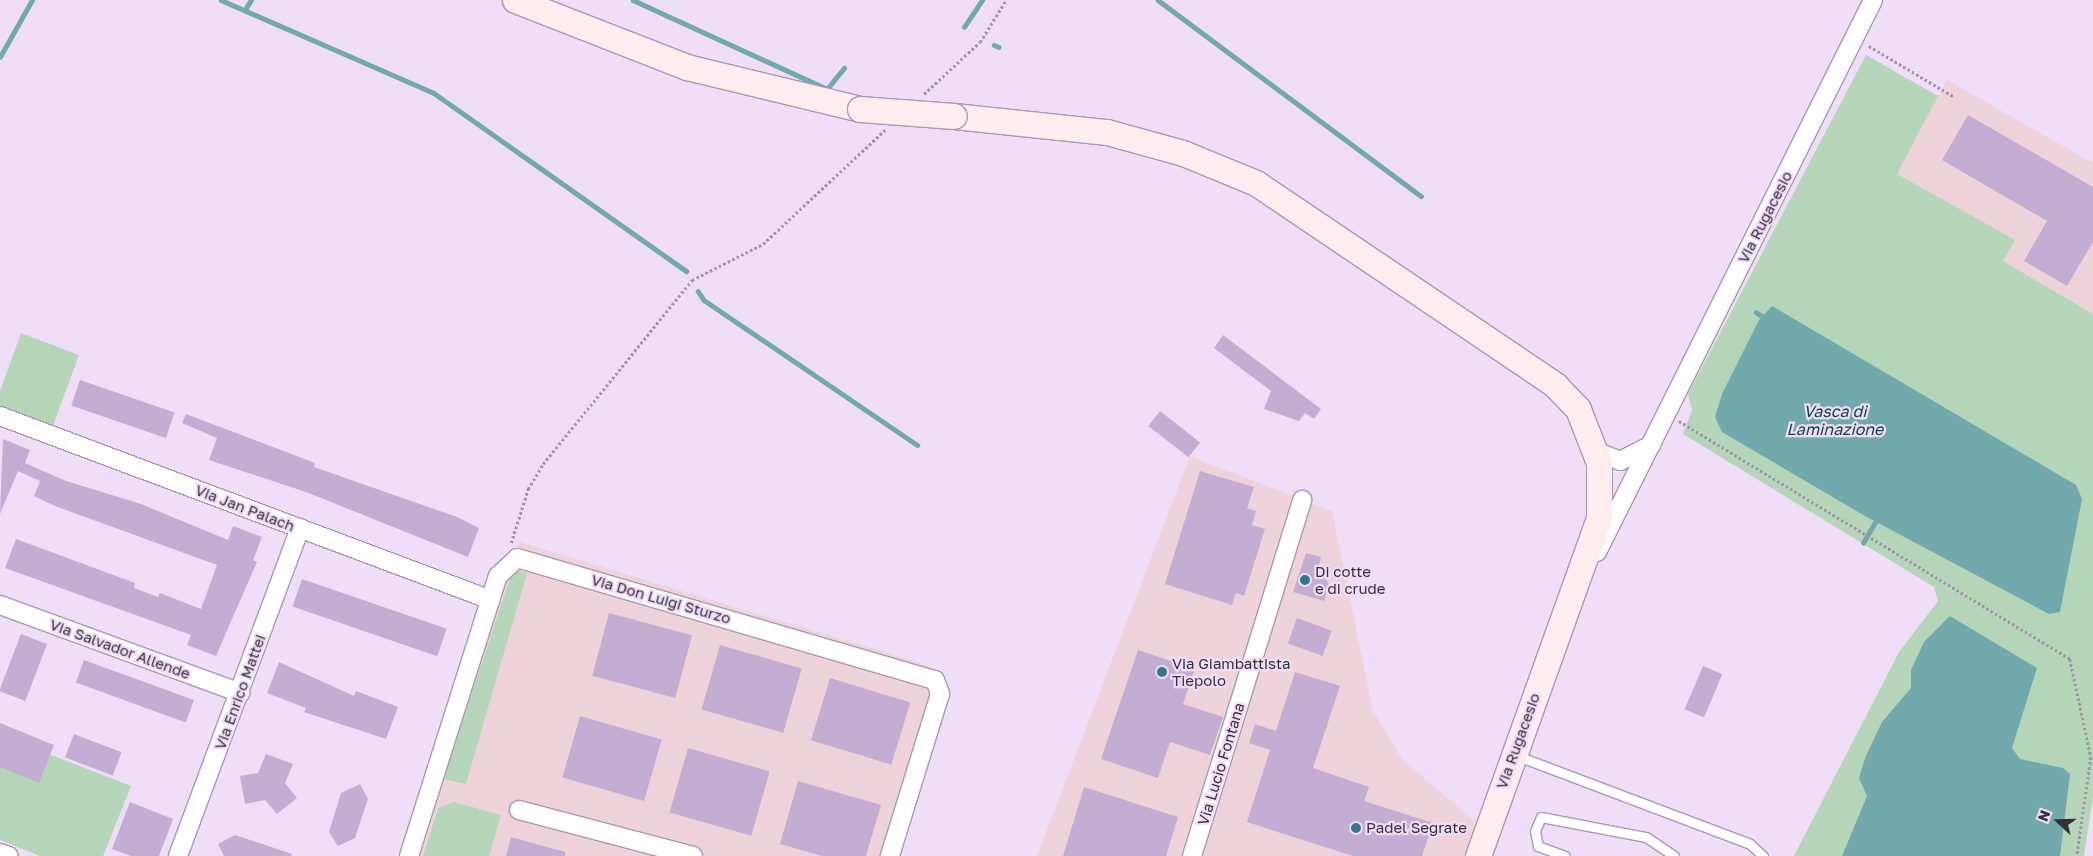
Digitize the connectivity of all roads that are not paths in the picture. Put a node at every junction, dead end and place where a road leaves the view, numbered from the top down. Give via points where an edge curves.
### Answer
1 (515, 0) edge
2 (1873, 0) edge
3 (0, 416) edge
4 (1654, 439) junction
5 (1604, 457) junction
6 (1302, 500) dead end
7 (300, 528) junction
8 (491, 600) junction
9 (0, 606) edge
10 (1561, 627) junction
11 (240, 693) junction
12 (1513, 754) junction
13 (519, 810) dead end
14 (0, 853) edge
15 (9, 856) edge
16 (178, 856) edge
17 (409, 856) edge
18 (693, 856) edge
19 (890, 856) edge
20 (1192, 856) edge
21 (1478, 856) edge
22 (1565, 856) edge
23 (1674, 856) edge
24 (1763, 856) edge

1 - 5 main road, Via Rugacesio, bridge via 694,70 860,108 1107,132 1183,153 1256,183 1555,385 1583,416
2 - 4 street, Via Rugacesio
3 - 7 street, Via Jan Palach
4 - 5 street via 1626,460
4 - 10 street, Via Rugacesio
5 - 10 main road, Via Rugacesio via 1600,518
6 - 20 street, Via Lucio Fontana
7 - 8 street, Via Jan Palach
7 - 11 street, Via Enrico Mattei
8 - 17 street
8 - 19 street, Via Don Luigi Sturzo via 503,567 522,558 935,680 940,694
9 - 11 street, Via Salvador Allende
10 - 12 main road, Via Rugacesio
11 - 16 street, Via Enrico Mattei
12 - 21 main road, Via Rugacesio
12 - 24 lane via 1750,844
13 - 18 street
14 - 15 street
22 - 23 lane via 1538,846 1535,832 1541,818 1646,837

